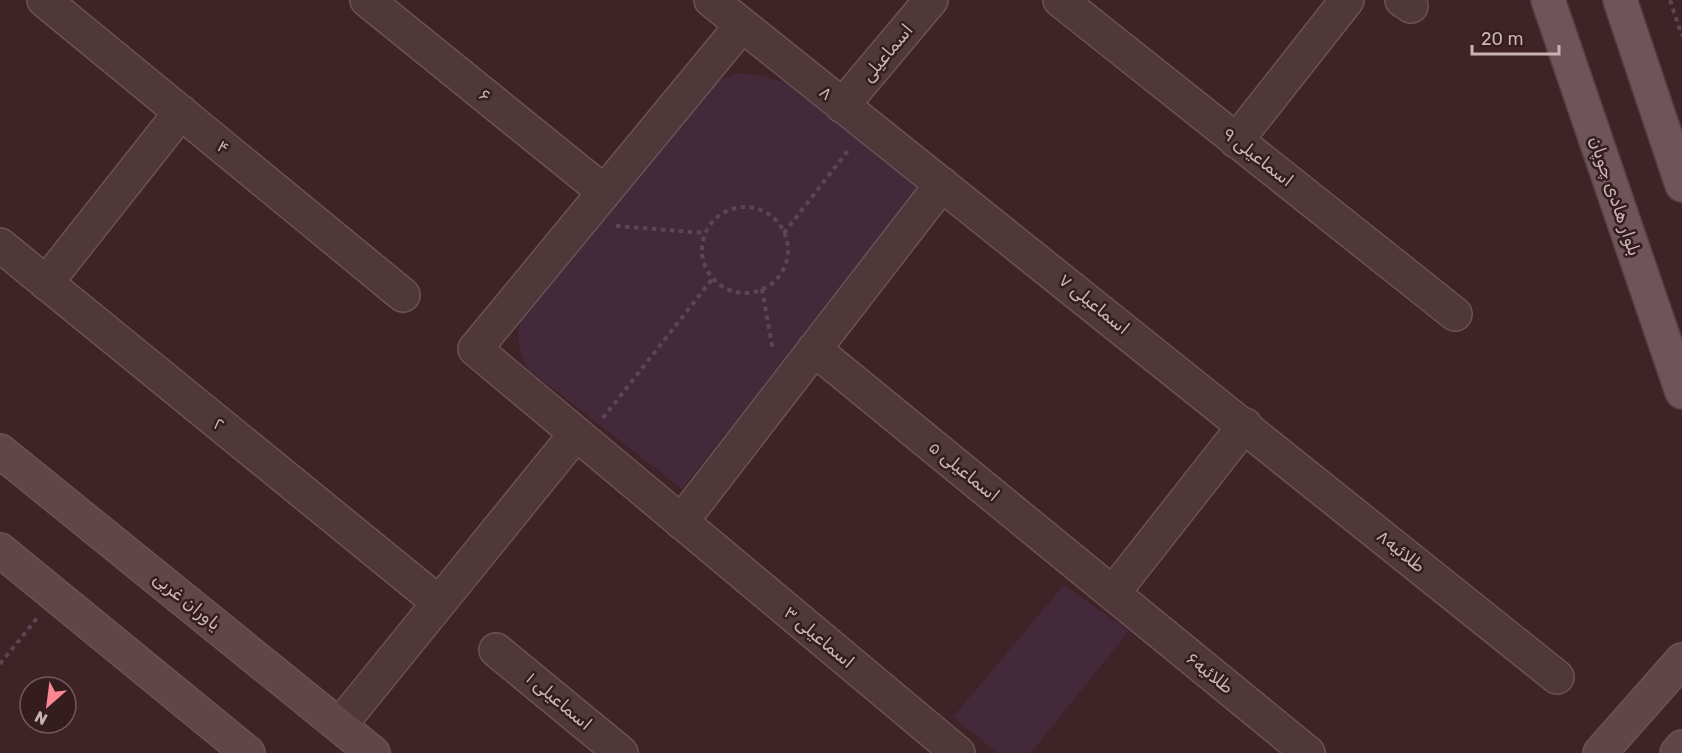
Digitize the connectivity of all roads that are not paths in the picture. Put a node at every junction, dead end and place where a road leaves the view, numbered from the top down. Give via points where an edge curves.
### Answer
1 (44, 0) edge
2 (367, 0) edge
3 (711, 0) edge
4 (931, 0) edge
5 (1060, 0) edge
6 (1347, 0) edge
7 (1548, 0) edge
8 (1620, 0) edge
9 (742, 25) junction
10 (181, 112) junction
11 (855, 116) junction
12 (1236, 141) junction
13 (942, 183) junction
14 (1682, 185) edge
15 (603, 191) junction
16 (0, 245) edge
17 (46, 283) junction
18 (403, 295) dead end
19 (1455, 314) dead end
20 (814, 349) junction
21 (1682, 392) edge
22 (1245, 425) junction
23 (579, 439) junction
24 (0, 451) edge
25 (681, 522) junction
26 (0, 550) edge
27 (1113, 593) junction
28 (438, 602) junction
29 (496, 650) dead end
30 (1682, 660) edge
31 (1557, 677) dead end
32 (340, 725) junction
33 (1682, 747) edge
34 (248, 753) edge
35 (374, 753) edge
36 (621, 753) edge
37 (958, 753) edge
38 (1308, 753) edge
39 (1600, 753) edge
40 (1677, 753) edge

1 - 10 street, ۴
2 - 15 street, ۶
3 - 9 street, ۸
4 - 11 street, اسماعیلی
5 - 12 street, اسماعیلی ۹
6 - 12 street
7 - 21 main road, بلوار هادی چوپان
8 - 14 main road
9 - 11 street, ۸
9 - 15 street
10 - 17 street
10 - 18 street, ۴
11 - 13 street, ۸
12 - 19 street, اسماعیلی ۹
13 - 20 street
13 - 22 street, اسماعیلی ۷
15 - 23 street, اسماعیلی ۳ via 475,349
16 - 17 street, ۲
17 - 28 street, ۲
20 - 25 street
20 - 27 street, اسماعیلی ۵
22 - 27 street
22 - 31 street, طلائیه۸
23 - 25 street, اسماعیلی ۳
23 - 28 street
24 - 32 main road, یاوران غربی
25 - 37 street, اسماعیلی ۳
26 - 34 main road
27 - 38 street, طلائیه۶
28 - 32 street
29 - 36 street, اسماعیلی ۱
30 - 39 main road
32 - 35 main road, یاوران غربی
33 - 40 main road

